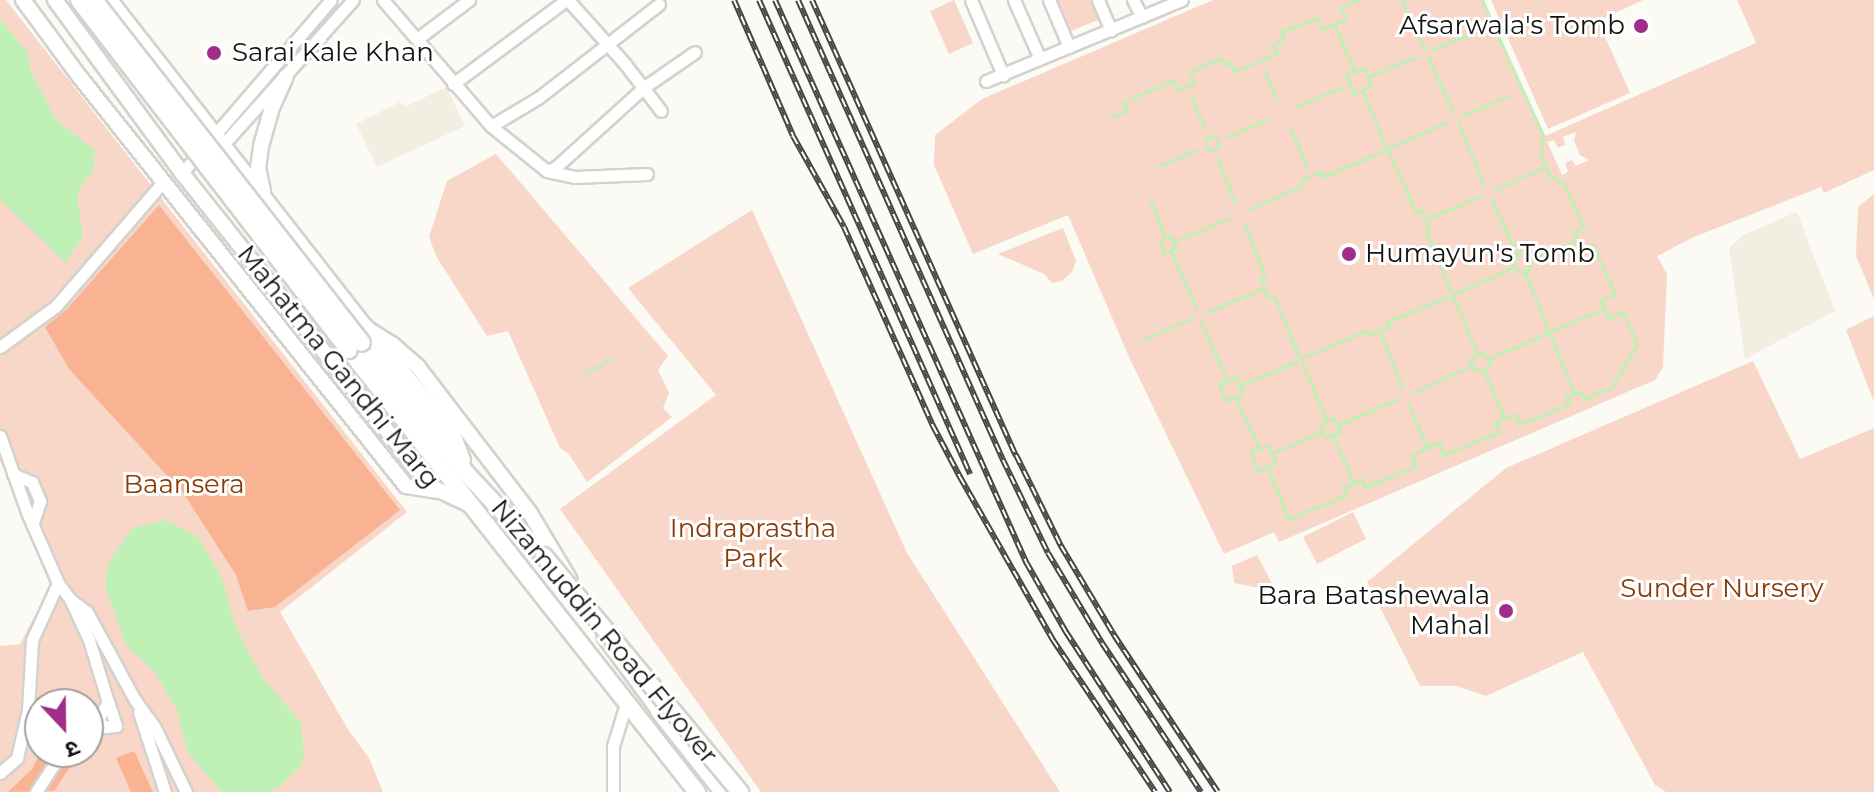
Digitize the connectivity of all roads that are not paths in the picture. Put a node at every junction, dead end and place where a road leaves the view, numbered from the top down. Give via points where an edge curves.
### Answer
1 (23, 0) edge
2 (55, 0) edge
3 (79, 0) edge
4 (94, 0) edge
5 (110, 0) edge
6 (353, 0) edge
7 (383, 0) edge
8 (469, 0) edge
9 (567, 0) edge
10 (971, 0) edge
11 (1014, 0) edge
12 (1049, 0) edge
13 (1098, 0) edge
14 (1133, 0) edge
15 (1182, 0) edge
16 (328, 1) edge
17 (659, 4) dead end
18 (1142, 17) junction
19 (334, 23) junction
20 (1111, 30) junction
21 (417, 39) junction
22 (144, 41) junction
23 (607, 44) junction
24 (1069, 47) junction
25 (695, 52) dead end
26 (1040, 59) junction
27 (105, 71) junction
28 (1003, 75) junction
29 (286, 77) junction
30 (986, 81) dead end
31 (453, 84) junction
32 (643, 88) junction
33 (661, 111) dead end
34 (491, 126) junction
35 (214, 133) junction
36 (224, 145) junction
37 (547, 171) junction
38 (182, 173) junction
39 (647, 174) dead end
40 (164, 181) junction
41 (267, 200) junction
42 (295, 237) junction
43 (256, 268) junction
44 (366, 328) junction
45 (0, 347) edge
46 (399, 403) junction
47 (0, 436) edge
48 (466, 473) junction
49 (436, 491) junction
50 (470, 505) junction
51 (58, 583) junction
52 (71, 600) junction
53 (135, 700) junction
54 (108, 702) junction
55 (626, 704) junction
56 (104, 708) edge
57 (659, 711) joint
58 (104, 727) edge
59 (52, 768) edge
60 (0, 773) edge
61 (36, 792) edge
62 (165, 792) edge
63 (186, 792) edge
64 (613, 792) edge
65 (697, 792) edge
66 (723, 792) edge
67 (740, 792) edge

1 - 40 main road
2 - 27 main road, Mahatma Gandhi Marg
3 - 46 highway, bridge
4 - 46 highway, bridge
5 - 22 main road, Mahatma Gandhi Marg
6 - 19 street
7 - 21 street
8 - 21 street
9 - 23 street
9 - 31 street
10 - 28 street
11 - 26 street
12 - 24 street
13 - 20 street
14 - 18 street
15 - 18 street
16 - 19 street
16 - 35 street
17 - 23 street
18 - 20 street
19 - 29 street
20 - 24 street
21 - 31 street
22 - 27 main road
22 - 35 main road, Mahatma Gandhi Marg
23 - 32 street
23 - 34 street via 538,98
24 - 26 street
25 - 32 street
26 - 28 street
27 - 38 main road, Mahatma Gandhi Marg
28 - 30 street
29 - 36 street
29 - 41 main road via 261,146 258,168
31 - 34 street
32 - 33 street
32 - 37 street
34 - 37 street
35 - 36 main road, Mahatma Gandhi Marg
35 - 38 street
36 - 38 street
36 - 41 main road, Mahatma Gandhi Marg
37 - 39 street via 575,177
38 - 43 main road, Mahatma Gandhi Marg
40 - 45 street via 56,306
40 - 49 main road via 406,486
41 - 42 main road, Mahatma Gandhi Marg
42 - 43 main road
42 - 44 main road, Mahatma Gandhi Marg
43 - 49 main road, Mahatma Gandhi Marg
44 - 48 highway via 452,434
44 - 57 main road, Mahatma Gandhi Marg via 418,367 530,513 616,656
46 - 48 highway, Nizamuddin Road Flyover
46 - 50 highway
47 - 51 street
48 - 67 highway, Nizamuddin Road Flyover, bridge via 544,556
49 - 50 main road, Mahatma Gandhi Marg
50 - 55 highway, Mahatma Gandhi Marg
51 - 52 street
51 - 60 street via 32,640 28,710 17,758
52 - 53 street via 87,612
52 - 54 street
53 - 62 street
53 - 63 street via 154,726
54 - 56 street
54 - 58 street via 116,726
55 - 64 street via 613,746
55 - 65 highway, Mahatma Gandhi Marg
57 - 66 highway, Mahatma Gandhi Marg
59 - 61 street

